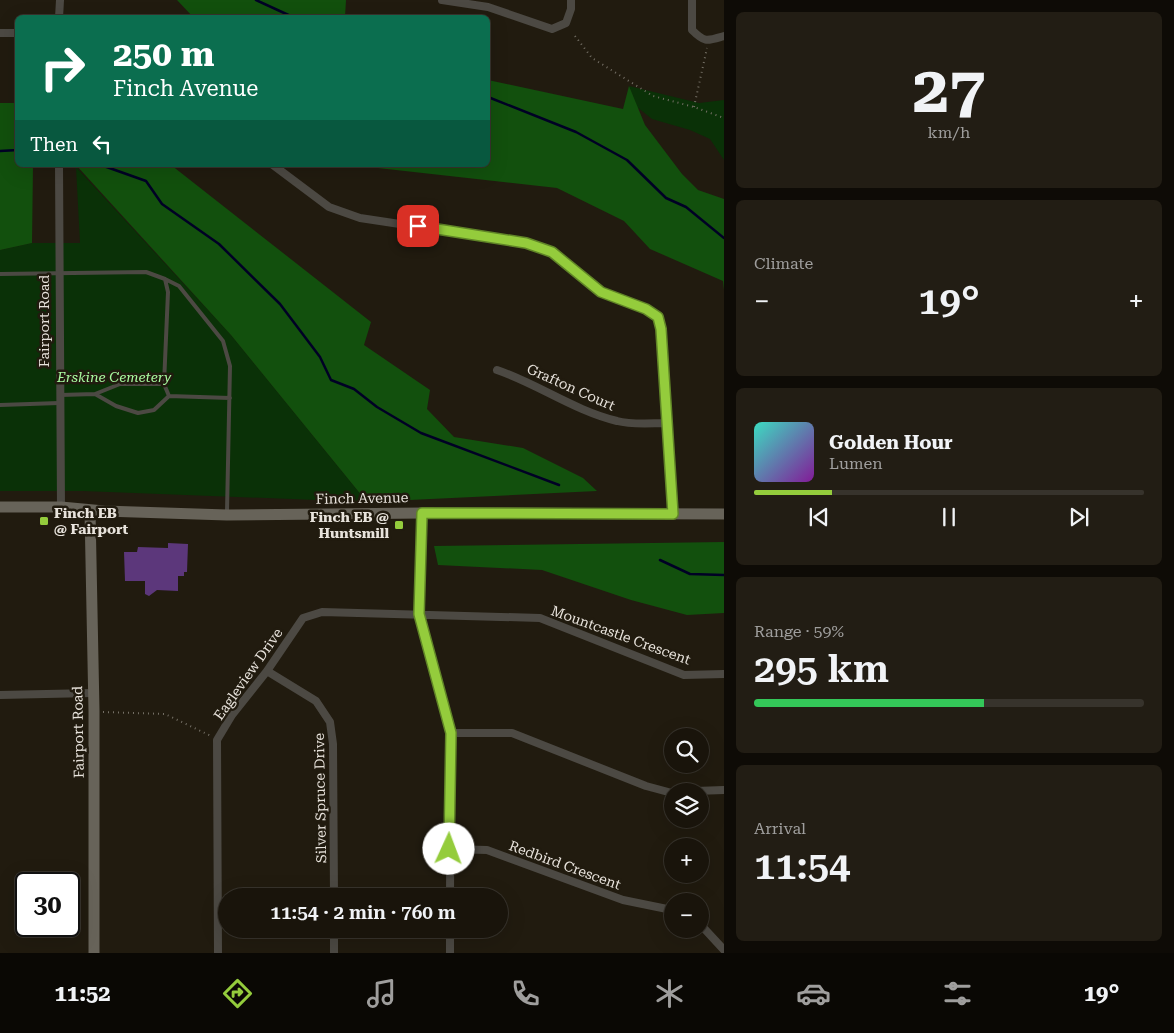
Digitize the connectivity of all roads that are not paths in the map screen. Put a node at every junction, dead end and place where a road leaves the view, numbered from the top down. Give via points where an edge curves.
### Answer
1 (60, 0) edge
2 (442, 0) edge
3 (571, 0) edge
4 (692, 0) edge
5 (59, 15) edge
6 (0, 33) edge
7 (15, 33) edge
8 (724, 36) edge
9 (59, 167) edge
10 (276, 167) edge
11 (0, 274) edge
12 (58, 274) junction
13 (166, 280) junction
14 (497, 370) dead end
15 (164, 384) junction
16 (95, 394) junction
17 (59, 395) junction
18 (169, 396) junction
19 (230, 398) junction
20 (59, 403) junction
21 (0, 405) edge
22 (667, 423) junction
23 (0, 507) edge
24 (61, 507) junction
25 (90, 511) junction
26 (422, 513) junction
27 (227, 514) junction
28 (673, 514) junction
29 (724, 514) edge
30 (419, 614) junction
31 (267, 671) junction
32 (724, 674) edge
33 (92, 693) junction
34 (0, 695) edge
35 (451, 733) junction
36 (724, 790) edge
37 (664, 791) edge
38 (709, 791) edge
39 (449, 849) junction
40 (334, 888) edge
41 (450, 888) edge
42 (664, 908) edge
43 (709, 934) edge
44 (334, 938) edge
45 (450, 938) edge
46 (724, 950) edge
47 (94, 953) edge
48 (218, 953) edge
49 (334, 953) edge
50 (450, 953) edge

1 - 5 street
2 - 3 street via 488,7 552,29 566,23
4 - 8 street via 692,30 701,40
6 - 7 street
9 - 12 street, Fairport Road
10 - 22 street via 329,208 360,218 526,243 552,252 601,292 652,313 658,317 661,329
11 - 12 lane
12 - 13 lane via 146,272
12 - 17 street, Fairport Road
13 - 15 lane
13 - 19 lane via 179,286 223,341 230,366
14 - 22 street, Grafton Court via 610,419
15 - 16 lane via 120,384
15 - 18 lane
16 - 17 lane
16 - 18 lane via 138,413 154,410
17 - 20 street, Fairport Road
18 - 19 lane
19 - 27 lane
20 - 21 lane
20 - 24 street, Fairport Road
22 - 28 street
23 - 24 main road, Finch Avenue
24 - 25 main road, Finch Avenue
25 - 27 main road, Finch Avenue
25 - 33 main road, Fairport Road
26 - 27 main road, Finch Avenue
26 - 28 main road, Finch Avenue
26 - 30 street
28 - 29 main road, Finch Avenue
30 - 31 street, Eagleview Drive via 322,612 303,618
30 - 32 street, Mountcastle Crescent via 540,618 684,675
30 - 35 street
31 - 40 street, Silver Spruce Drive via 316,702 330,722
31 - 48 street, Eagleview Drive via 232,715 217,740
33 - 34 street
33 - 47 main road, Fairport Road
35 - 37 street via 512,733
35 - 39 street
36 - 38 street
39 - 41 street
39 - 42 street, Redbird Crescent via 487,850 623,900
43 - 46 street
44 - 49 street
45 - 50 street

